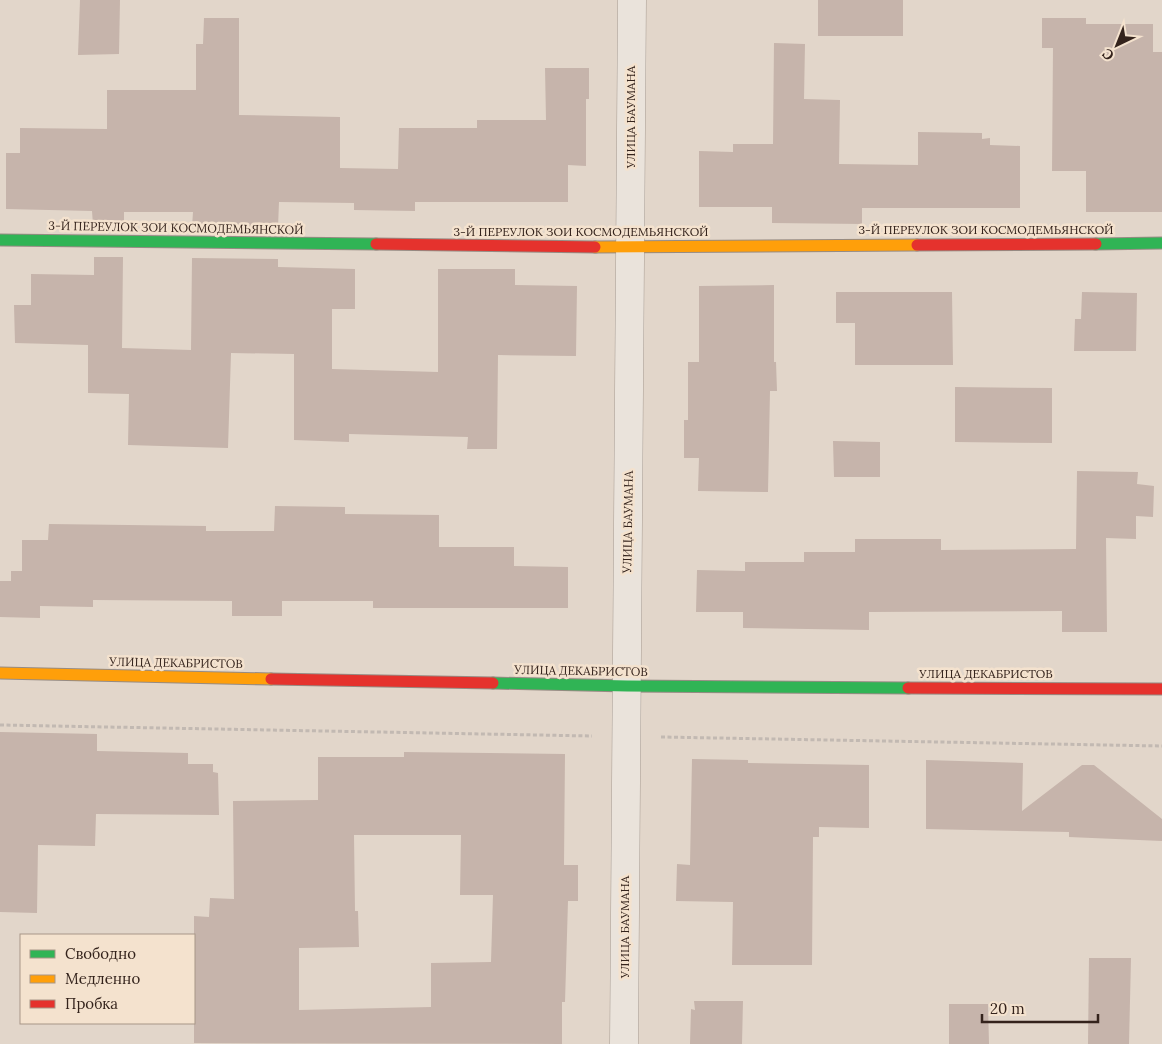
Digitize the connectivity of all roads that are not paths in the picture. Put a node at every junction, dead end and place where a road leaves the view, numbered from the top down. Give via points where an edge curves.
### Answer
1 (632, 0) edge
2 (0, 240) edge
3 (1162, 243) edge
4 (631, 247) junction
5 (0, 673) edge
6 (627, 686) junction
7 (1162, 689) edge
8 (624, 1044) edge

1 - 4 street, УЛИЦА БАУМАНА
2 - 4 street, 3-Й ПЕРЕУЛОК ЗОИ КОСМОДЕМЬЯНСКОЙ
3 - 4 street, 3-Й ПЕРЕУЛОК ЗОИ КОСМОДЕМЬЯНСКОЙ
4 - 6 street, УЛИЦА БАУМАНА
5 - 6 street, УЛИЦА ДЕКАБРИСТОВ
6 - 7 street, УЛИЦА ДЕКАБРИСТОВ
6 - 8 street, УЛИЦА БАУМАНА

